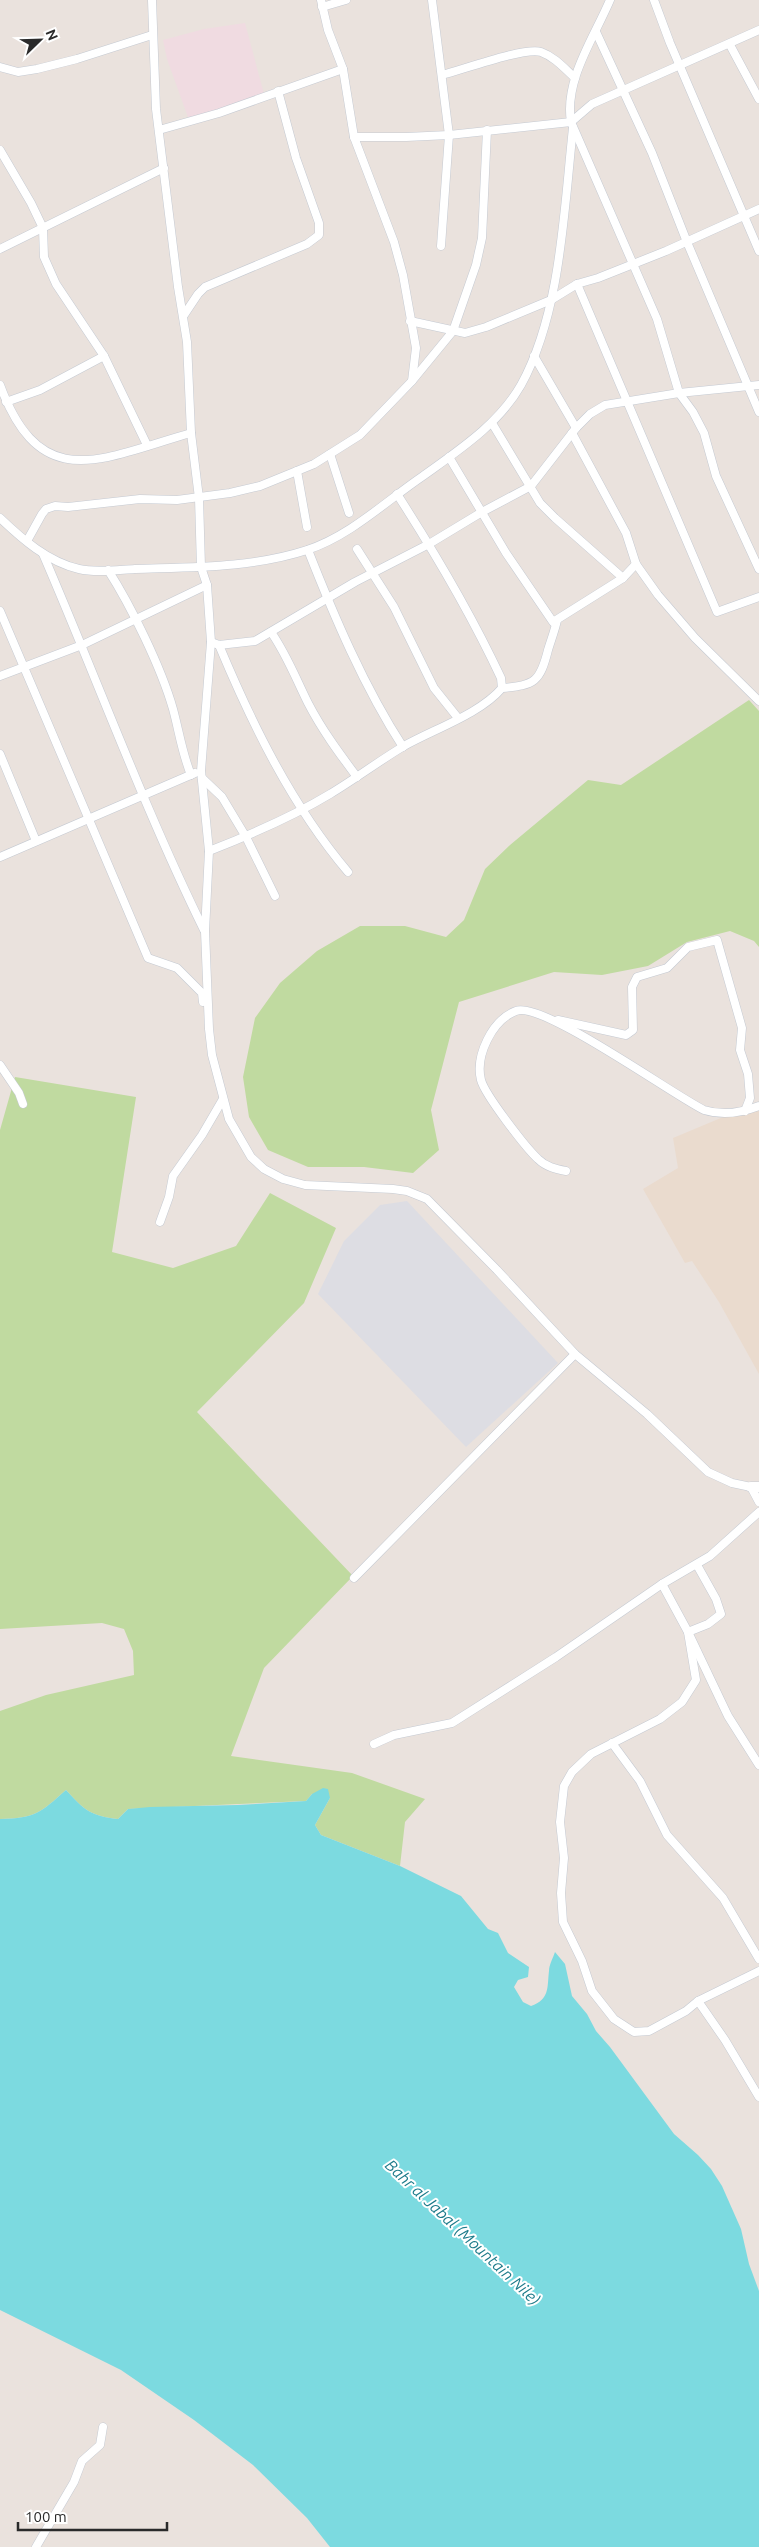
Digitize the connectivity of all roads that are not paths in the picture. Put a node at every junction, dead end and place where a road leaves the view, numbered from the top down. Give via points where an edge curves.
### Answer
1 (152, 0) edge
2 (346, 0) edge
3 (432, 0) edge
4 (610, 0) edge
5 (654, 0) edge
6 (321, 3) edge
7 (759, 30) edge
8 (596, 32) junction
9 (152, 36) junction
10 (730, 45) junction
11 (680, 65) junction
12 (0, 67) edge
13 (343, 69) junction
14 (442, 75) junction
15 (575, 78) junction
16 (278, 91) junction
17 (623, 91) junction
18 (759, 99) edge
19 (572, 125) junction
20 (158, 130) junction
21 (487, 130) junction
22 (450, 135) junction
23 (354, 136) junction
24 (0, 150) edge
25 (164, 168) junction
26 (759, 209) edge
27 (744, 216) junction
28 (43, 228) junction
29 (687, 242) junction
30 (441, 246) dead end
31 (0, 249) edge
32 (759, 252) edge
33 (633, 264) junction
34 (577, 284) junction
35 (551, 300) junction
36 (184, 315) junction
37 (410, 321) junction
38 (453, 331) junction
39 (104, 356) junction
40 (534, 356) junction
41 (412, 381) junction
42 (0, 385) edge
43 (759, 385) edge
44 (748, 386) junction
45 (678, 393) junction
46 (6, 402) junction
47 (627, 403) junction
48 (759, 412) edge
49 (492, 423) junction
50 (574, 431) junction
51 (190, 433) junction
52 (147, 445) junction
53 (330, 454) junction
54 (449, 457) junction
55 (297, 471) junction
56 (532, 486) junction
57 (397, 494) junction
58 (199, 498) junction
59 (482, 512) junction
60 (349, 513) dead end
61 (0, 518) edge
62 (307, 527) dead end
63 (27, 541) junction
64 (430, 544) junction
65 (358, 549) dead end
66 (308, 550) junction
67 (43, 554) junction
68 (636, 564) junction
69 (201, 567) junction
70 (759, 569) edge
71 (108, 570) junction
72 (372, 573) junction
73 (623, 578) junction
74 (207, 585) junction
75 (759, 597) edge
76 (327, 598) junction
77 (0, 611) edge
78 (135, 620) junction
79 (557, 620) junction
80 (271, 632) junction
81 (215, 643) junction
82 (82, 644) junction
83 (24, 666) junction
84 (0, 676) edge
85 (502, 688) junction
86 (759, 702) edge
87 (458, 718) junction
88 (403, 747) junction
89 (0, 754) edge
90 (201, 774) junction
91 (191, 775) junction
92 (357, 777) junction
93 (143, 796) junction
94 (303, 810) junction
95 (90, 819) junction
96 (246, 837) junction
97 (36, 842) junction
98 (209, 851) junction
99 (0, 857) edge
100 (348, 872) dead end
101 (275, 896) dead end
102 (205, 931) junction
103 (544, 1016) junction
104 (0, 1065) edge
105 (223, 1101) junction
106 (24, 1104) dead end
107 (759, 1106) edge
108 (746, 1111) junction
109 (566, 1171) dead end
110 (160, 1222) dead end
111 (575, 1354) junction
112 (755, 1487) edge
113 (759, 1502) edge
114 (759, 1512) edge
115 (697, 1565) junction
116 (354, 1578) dead end
117 (662, 1584) junction
118 (688, 1632) junction
119 (612, 1743) junction
120 (374, 1744) dead end
121 (759, 1765) edge
122 (759, 1959) edge
123 (759, 1972) edge
124 (698, 2001) junction
125 (759, 2097) edge
126 (103, 2427) dead end
127 (36, 2547) edge

1 - 9 street
2 - 6 street
3 - 14 street
4 - 8 street
5 - 11 street
6 - 13 street
7 - 10 street
8 - 15 street
8 - 17 street
9 - 12 street via 37,69 18,72
9 - 20 street
10 - 11 street
10 - 18 street
11 - 17 street
11 - 27 street
13 - 16 street
13 - 23 street
14 - 15 street via 512,55 540,52 557,61
14 - 22 street
15 - 19 street via 569,108
16 - 20 street via 219,113
16 - 36 street via 319,235 307,244 202,289
17 - 19 street via 592,104
17 - 29 street via 652,153
19 - 21 street
19 - 33 street
19 - 35 street
20 - 25 street
21 - 22 street
21 - 38 street via 482,238
22 - 23 street
22 - 30 street
23 - 37 street via 394,242
24 - 28 street
25 - 28 street
25 - 36 street
26 - 27 street
27 - 29 street
27 - 32 street
28 - 31 street
28 - 39 street via 44,257 52,277
29 - 33 street
29 - 44 street
33 - 34 street
33 - 45 street via 657,319
34 - 35 street
34 - 47 street
35 - 38 street via 465,333
35 - 40 street
36 - 51 street via 190,376
37 - 38 street
37 - 41 street via 416,348
38 - 41 street
39 - 46 street via 40,390
39 - 52 street
40 - 49 street via 520,387
40 - 50 street
41 - 53 street via 370,426
42 - 46 street
43 - 44 street
44 - 45 street
44 - 48 street
45 - 47 street
45 - 70 street via 704,433 716,476
46 - 52 street via 30,440 57,458 73,461 96,459
47 - 50 street via 605,405 590,414
47 - 75 street via 717,612
49 - 54 street
49 - 56 street
50 - 56 street
50 - 68 street via 626,533
51 - 52 street
51 - 58 street
53 - 55 street
53 - 60 street
54 - 57 street
54 - 59 street
55 - 58 street via 250,489
55 - 62 street
56 - 59 street
56 - 73 street via 540,502 555,518
57 - 64 street
57 - 66 street via 349,530
58 - 63 street via 55,506 46,509
58 - 69 street
59 - 64 street
59 - 79 street via 553,622
61 - 63 street
63 - 67 street
64 - 72 street
64 - 85 street via 482,639
65 - 72 street
66 - 69 street via 268,559
66 - 76 street
67 - 71 street via 80,570
67 - 82 street
68 - 73 street
68 - 86 street via 676,618
69 - 71 street
69 - 74 street
71 - 78 street
72 - 76 street
72 - 87 street via 394,607 434,688
73 - 79 street
74 - 78 street
74 - 81 street
76 - 80 street
76 - 88 street via 378,707
77 - 83 street
78 - 82 street
78 - 91 street via 173,709 182,755
79 - 85 street via 542,673 527,685
80 - 81 street via 255,641
80 - 92 street via 287,655 329,740
81 - 90 street
81 - 94 street
82 - 83 street
82 - 93 street
83 - 84 street
83 - 95 street
85 - 87 street via 496,696
87 - 88 street
88 - 92 street
89 - 97 street
90 - 91 street
90 - 96 street via 222,797
90 - 98 street
91 - 93 street
92 - 94 street
93 - 95 street
93 - 102 street via 171,863
94 - 96 street
94 - 100 street via 323,843
95 - 97 street
95 - 105 street via 148,958 178,968 202,993
96 - 98 street
96 - 101 street
97 - 99 street
98 - 102 street
102 - 105 street via 208,1029
103 - 108 street via 651,1076 696,1106 722,1114
103 - 108 street via 626,1035 633,1030 632,987 637,976 667,968 688,947 717,940 742,1028 740,1050 748,1074 750,1098
103 - 109 street via 523,1009 504,1018 480,1055 481,1079 488,1096 538,1159 553,1169
104 - 106 street
105 - 110 street via 173,1176
105 - 111 street via 240,1141 251,1157 264,1169 283,1179 306,1185 393,1189 427,1199
107 - 108 street
111 - 112 street via 647,1414 708,1472 732,1483
111 - 116 street
112 - 113 street
114 - 115 street
115 - 117 street
115 - 118 street via 721,1614 708,1624
117 - 118 street
117 - 120 street via 452,1723 394,1735
118 - 119 street via 696,1680 690,1691 674,1710
118 - 121 street via 728,1716
119 - 122 street via 640,1781 667,1835 723,1898
119 - 124 street via 582,1761 564,1786 560,1822 564,1858 561,1893 564,1927 592,1991 604,2009 626,2028 634,2032 649,2031
123 - 124 street
124 - 125 street
126 - 127 street via 100,2445 82,2461 70,2490

